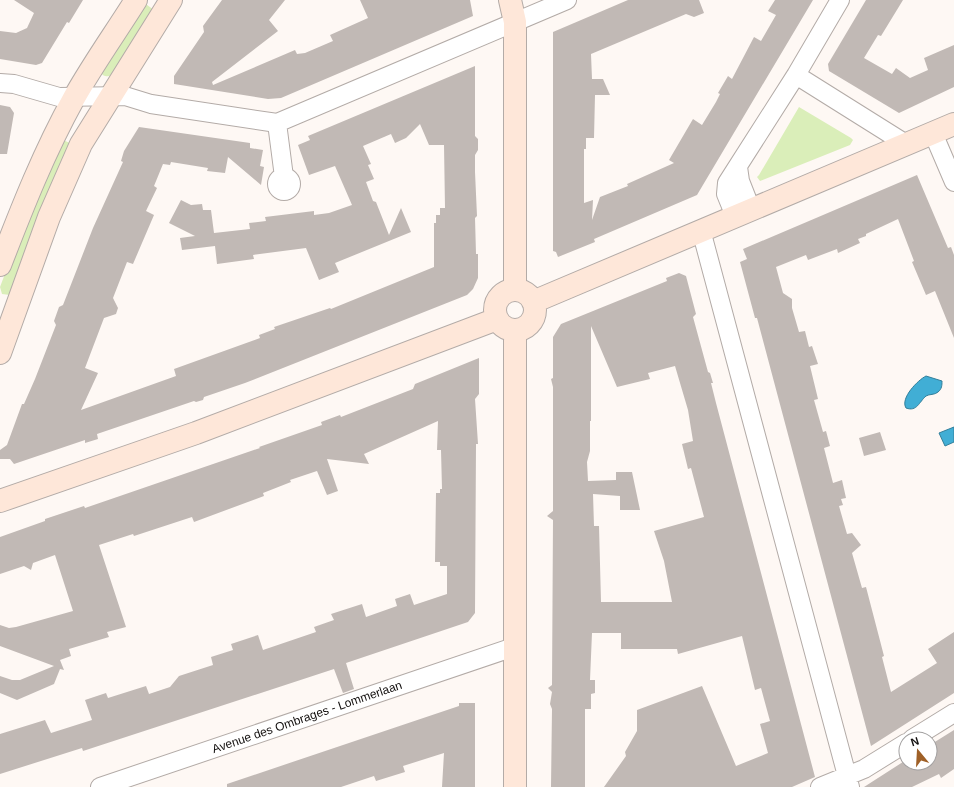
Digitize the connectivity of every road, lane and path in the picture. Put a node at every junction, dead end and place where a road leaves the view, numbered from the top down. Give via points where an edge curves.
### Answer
1 (136, 0) edge
2 (171, 0) edge
3 (510, 0) edge
4 (567, 0) edge
5 (840, 0) edge
6 (515, 22) junction
7 (796, 75) junction
8 (0, 83) edge
9 (110, 96) junction
10 (75, 97) junction
11 (277, 123) junction
12 (954, 124) edge
13 (933, 133) junction
14 (906, 144) junction
15 (284, 177) dead end
16 (954, 182) edge
17 (743, 212) junction
18 (701, 230) junction
19 (0, 265) edge
20 (515, 290) junction
21 (533, 302) junction
22 (7, 312) edge
23 (497, 318) junction
24 (514, 330) junction
25 (0, 353) edge
26 (1, 499) edge
27 (514, 647) junction
28 (954, 713) edge
29 (925, 731) edge
30 (898, 748) edge
31 (848, 781) edge
32 (100, 787) edge
33 (515, 787) edge
34 (820, 787) edge

1 - 10 street
2 - 9 street
3 - 6 street
4 - 6 street
5 - 7 street
6 - 11 street
6 - 20 street
7 - 14 street
7 - 17 street via 738,167
8 - 10 street via 14,84 59,97
9 - 10 street
9 - 11 street via 125,96 151,104
9 - 22 street via 81,144
10 - 19 street via 28,192
11 - 15 street
12 - 13 street
13 - 14 street
13 - 16 street
14 - 17 street
17 - 18 street
18 - 21 street
18 - 31 street
20 - 21 street via 524,292
20 - 23 street via 498,299 495,311
21 - 24 street via 535,313 530,324 520,330
22 - 25 street
23 - 24 street via 504,327
23 - 26 street via 196,433
24 - 27 street
27 - 32 street, Avenue des Ombrages - Lommerlaan
27 - 33 street
28 - 29 street
30 - 31 street
31 - 34 street

